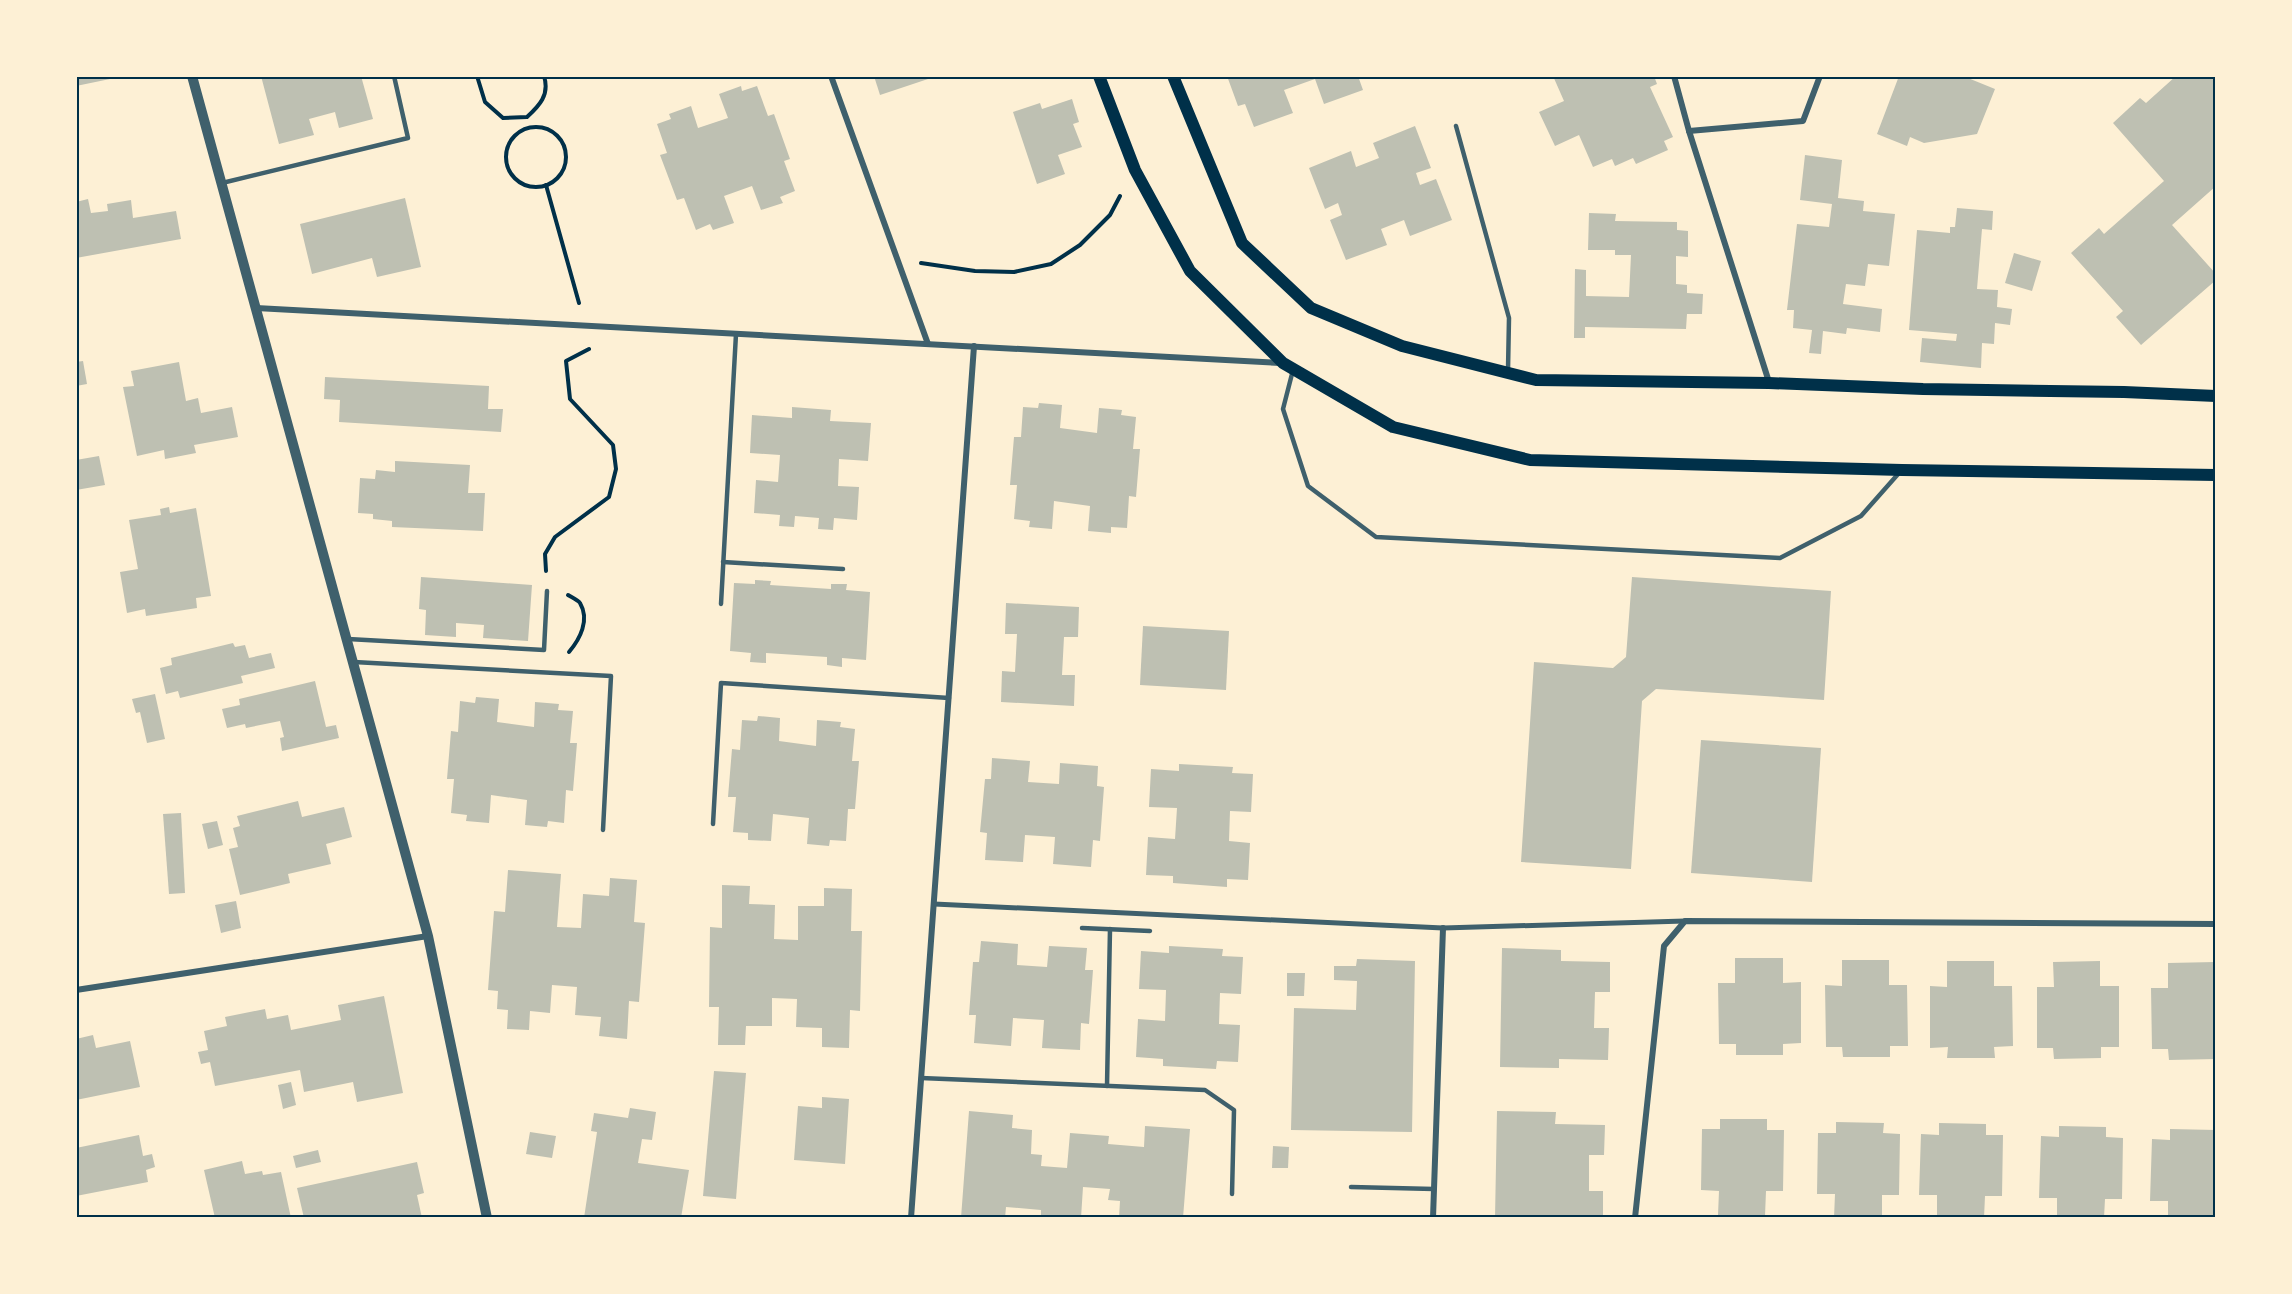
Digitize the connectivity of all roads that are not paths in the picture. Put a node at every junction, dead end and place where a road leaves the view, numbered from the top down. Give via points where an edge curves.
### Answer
1 (192, 76) edge
2 (394, 76) edge
3 (831, 76) edge
4 (1099, 76) edge
5 (1173, 76) edge
6 (1674, 76) edge
7 (1820, 76) edge
8 (1456, 126) dead end
9 (1689, 131) junction
10 (222, 183) junction
11 (256, 308) junction
12 (736, 334) junction
13 (928, 344) junction
14 (974, 346) junction
15 (1288, 367) junction
16 (1508, 373) junction
17 (1769, 383) junction
18 (2216, 396) edge
19 (1902, 470) junction
20 (2216, 475) edge
21 (723, 562) junction
22 (843, 569) dead end
23 (548, 591) dead end
24 (721, 604) dead end
25 (348, 639) junction
26 (354, 662) junction
27 (949, 698) junction
28 (713, 824) dead end
29 (603, 830) dead end
30 (934, 904) junction
31 (1685, 921) junction
32 (2216, 924) edge
33 (1082, 928) dead end
34 (1443, 928) junction
35 (1110, 929) junction
36 (1150, 931) dead end
37 (428, 936) junction
38 (76, 990) edge
39 (921, 1078) junction
40 (1107, 1086) junction
41 (1351, 1187) dead end
42 (1434, 1189) junction
43 (1232, 1194) dead end
44 (487, 1218) edge
45 (912, 1218) edge
46 (1433, 1218) edge
47 (1635, 1218) edge

1 - 10 street
2 - 10 lane via 408,138
3 - 13 street
4 - 15 main road via 1135,170 1190,271
5 - 16 main road via 1242,243 1311,308 1402,346
6 - 9 street
7 - 9 street via 1803,121
8 - 16 lane via 1509,318
9 - 17 street
10 - 11 street
11 - 12 street
11 - 25 street
12 - 13 street
12 - 21 lane
13 - 14 street
14 - 15 street
14 - 27 street
15 - 19 main road via 1393,427 1530,460
15 - 19 lane via 1283,409 1308,486 1376,537 1780,558 1861,516
16 - 17 main road via 1536,380
17 - 18 main road
19 - 20 main road
21 - 22 lane
21 - 24 lane
23 - 25 lane via 544,650
25 - 26 street
26 - 29 lane via 611,676
26 - 37 street
27 - 28 lane via 721,683
27 - 30 street
30 - 34 street
30 - 39 street
31 - 32 street
31 - 34 street
31 - 47 street via 1664,946
33 - 35 lane
34 - 42 street
35 - 36 lane
35 - 40 lane
37 - 38 street
37 - 44 street
39 - 40 lane
39 - 45 street
40 - 43 lane via 1205,1090 1234,1110
41 - 42 lane
42 - 46 street

